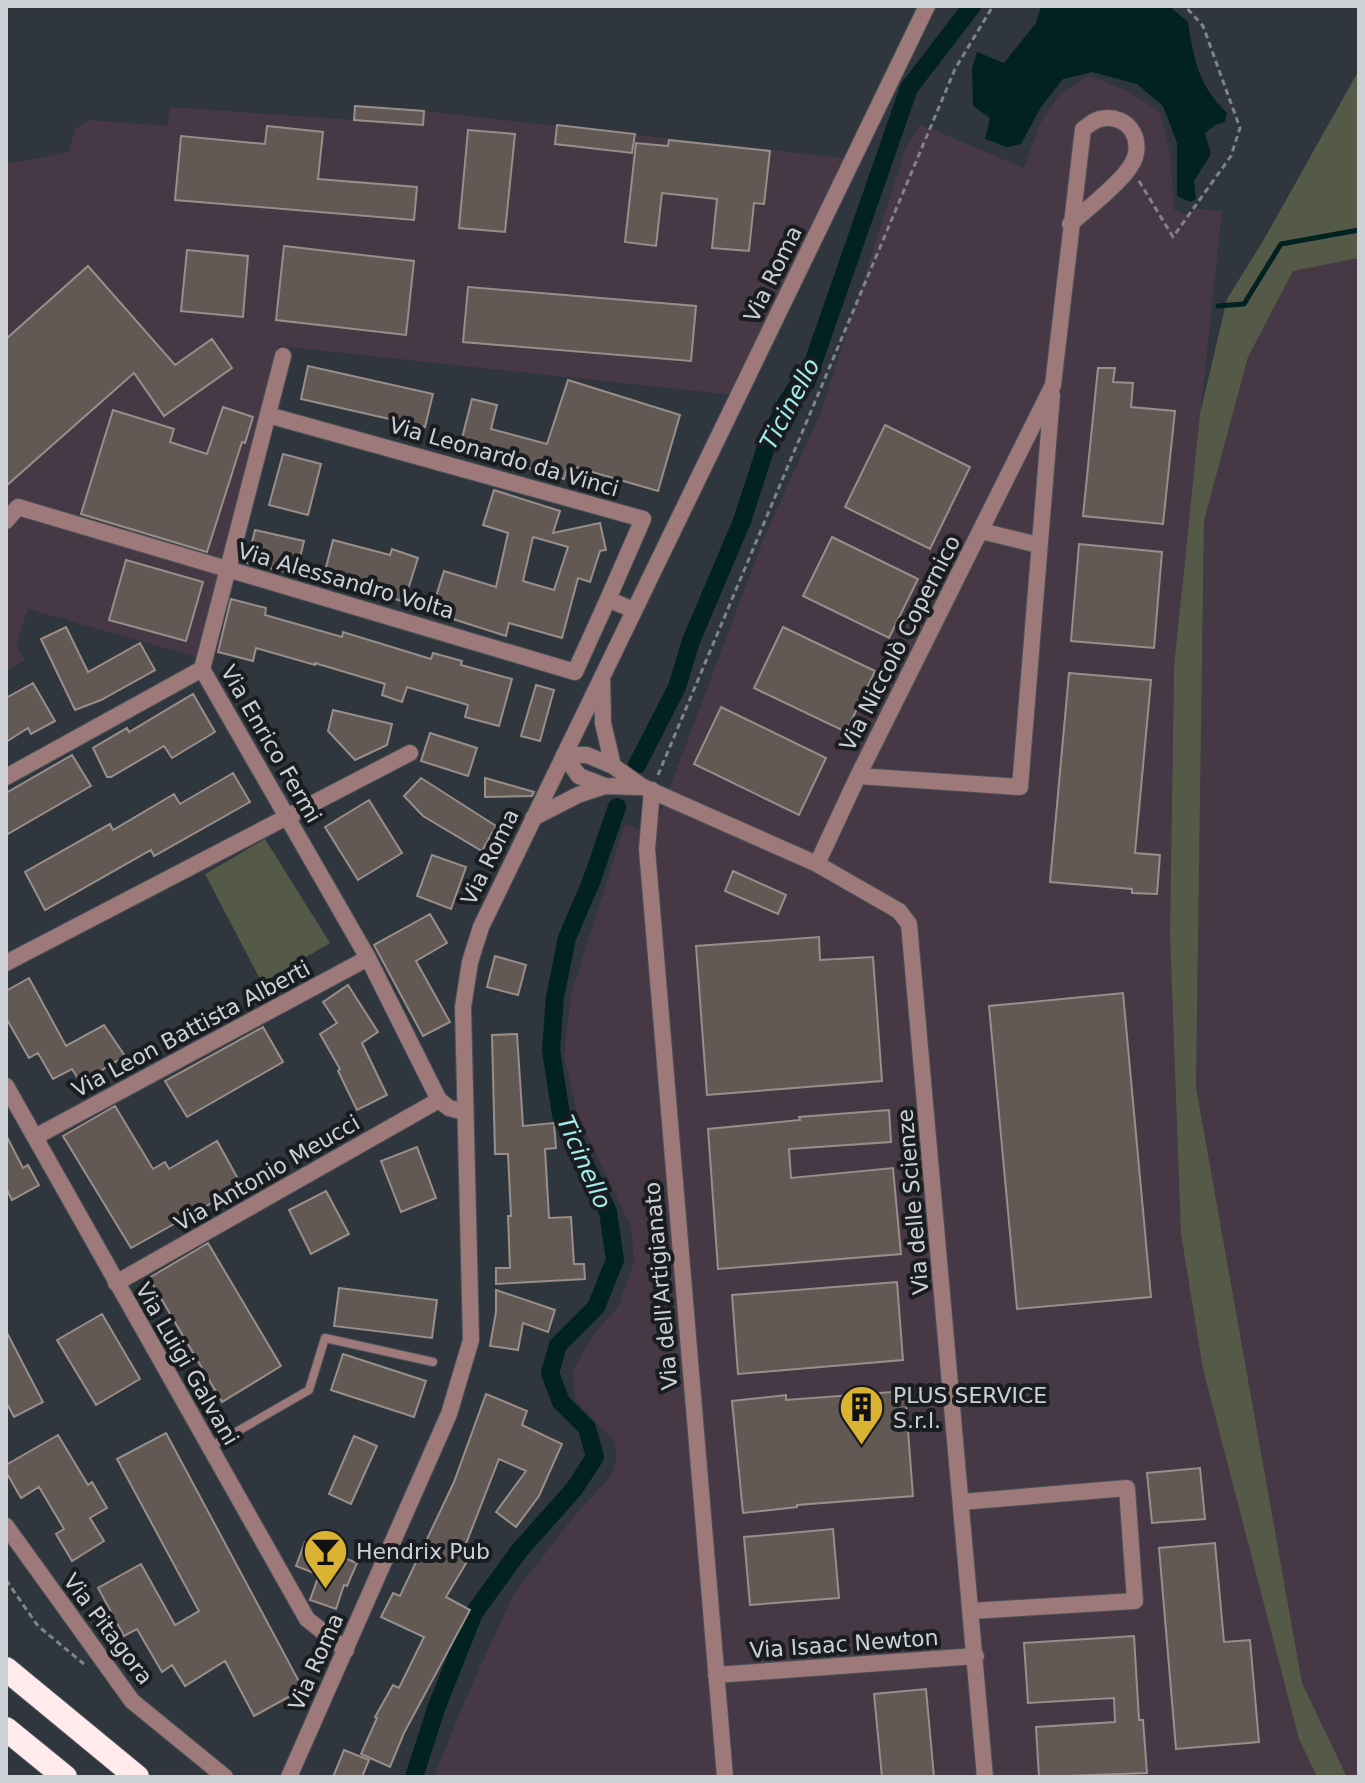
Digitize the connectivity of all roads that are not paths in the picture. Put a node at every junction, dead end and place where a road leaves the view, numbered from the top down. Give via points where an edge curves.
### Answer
1 (927, 6) edge
2 (1070, 224) junction
3 (283, 356) dead end
4 (1053, 385) junction
5 (268, 415) junction
6 (6, 521) edge
7 (981, 531) junction
8 (1038, 545) junction
9 (228, 570) junction
10 (608, 599) junction
11 (633, 610) junction
12 (202, 669) junction
13 (602, 677) junction
14 (410, 753) dead end
15 (564, 755) junction
16 (613, 766) junction
17 (858, 776) junction
18 (6, 777) edge
19 (605, 786) junction
20 (648, 789) junction
21 (287, 817) junction
22 (533, 818) junction
23 (817, 864) junction
24 (368, 958) junction
25 (6, 963) edge
26 (6, 1086) edge
27 (439, 1100) junction
28 (464, 1112) junction
29 (35, 1137) junction
30 (116, 1283) junction
31 (433, 1362) dead end
32 (210, 1447) junction
33 (961, 1502) junction
34 (6, 1526) edge
35 (971, 1611) junction
36 (346, 1650) junction
37 (976, 1656) junction
38 (6, 1669) edge
39 (716, 1675) junction
40 (6, 1729) edge
41 (65, 1777) edge
42 (137, 1777) edge
43 (225, 1777) edge
44 (289, 1777) edge
45 (725, 1777) edge
46 (985, 1777) edge

1 - 11 street, Via Roma
2 - 2 street, Via Niccolò Copernico via 1131,167 1137,150 1135,133 1126,124 1098,119 1083,129
2 - 4 street, Via Niccolò Copernico
3 - 5 street, Via Enrico Fermi
4 - 7 street, Via Niccolò Copernico
4 - 8 street, Via Niccolò Copernico
5 - 9 street, Via Enrico Fermi
5 - 10 street, Via Leonardo da Vinci via 643,519
6 - 9 street, Via Alessandro Volta via 18,507
7 - 8 street, Via Niccolò Copernico
7 - 17 street, Via Niccolò Copernico
8 - 17 street, Via Niccolò Copernico via 1020,787
9 - 10 street, Via Alessandro Volta via 575,672
9 - 12 street, Via Enrico Fermi
10 - 11 street
11 - 13 street, Via Roma
12 - 18 street
12 - 21 street, Via Enrico Fermi
13 - 15 street, Via Roma
13 - 16 street via 605,742
14 - 21 street
15 - 16 street, Via delle Scienze via 587,755
15 - 19 street, Via delle Scienze via 579,776
15 - 22 street, Via Roma
16 - 20 street, Via delle Scienze
17 - 23 street, Via Niccolò Copernico
19 - 20 street, Via delle Scienze
19 - 22 street, Via delle Scienze
20 - 23 street, Via delle Scienze
20 - 39 street, Via dell'Artigianato via 647,849
21 - 24 street, Via Enrico Fermi
21 - 25 street
22 - 28 street, Via Roma via 470,962 463,1007
23 - 33 street, Via delle Scienze via 899,911 909,924
24 - 27 street, Via Enrico Fermi
24 - 29 street, Via Leon Battista Alberti
26 - 29 street, Via Luigi Galvani
27 - 28 street
27 - 30 street, Via Antonio Meucci
28 - 36 street, Via Roma via 471,1340 449,1414
29 - 30 street, Via Luigi Galvani
30 - 32 street, Via Luigi Galvani
31 - 32 lane via 325,1338 309,1390
32 - 36 street, Via Luigi Galvani via 307,1619
33 - 35 street, Via delle Scienze
33 - 35 street via 1127,1488 1135,1601
34 - 43 street, Via Pitagora via 132,1701
35 - 37 street, Via delle Scienze
36 - 44 street, Via Roma
37 - 39 street, Via Isaac Newton
37 - 46 street, Via delle Scienze
38 - 42 highway
39 - 45 street, Via dell'Artigianato
40 - 41 highway

